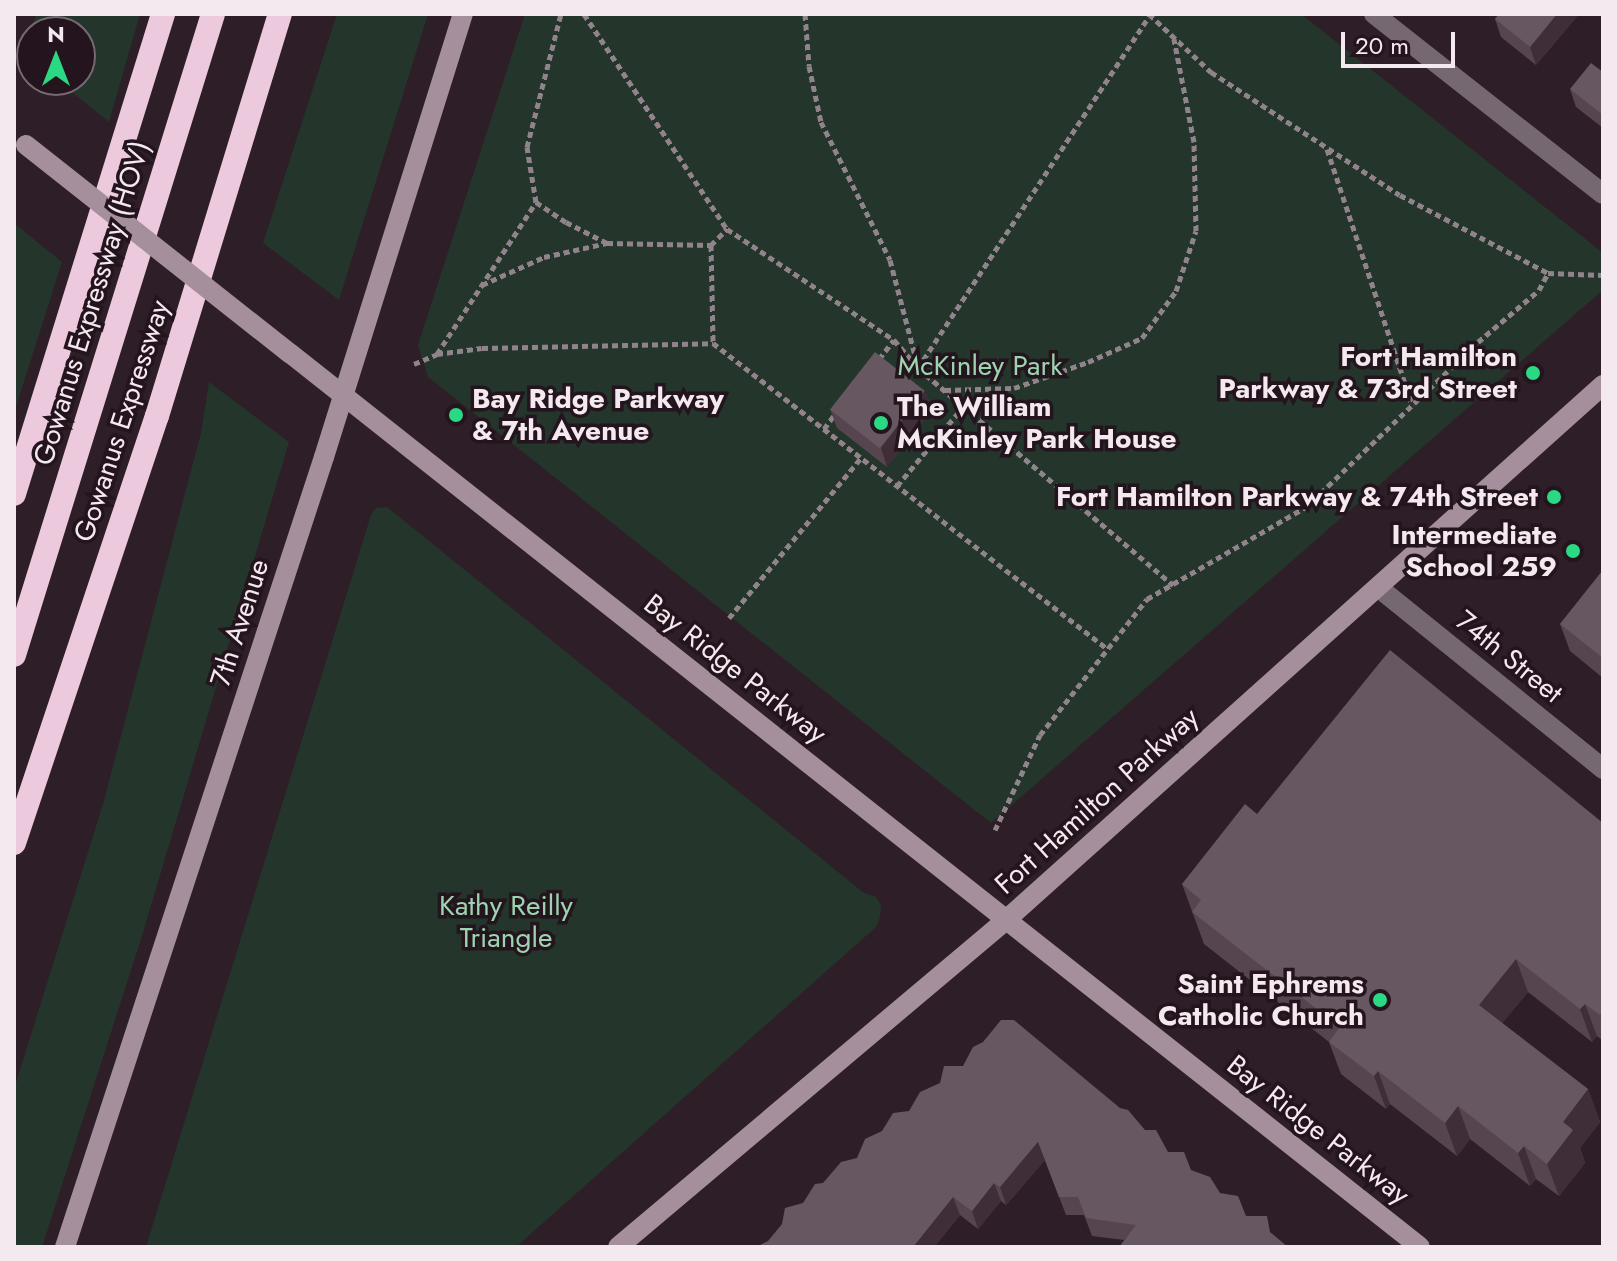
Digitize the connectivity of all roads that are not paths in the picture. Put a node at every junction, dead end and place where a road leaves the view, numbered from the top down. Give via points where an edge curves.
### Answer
1 (163, 14) edge
2 (213, 14) edge
3 (280, 14) edge
4 (463, 14) edge
5 (1374, 14) edge
6 (20, 140) edge
7 (1603, 194) edge
8 (1603, 385) edge
9 (344, 396) junction
10 (14, 494) edge
11 (1379, 588) junction
12 (14, 655) edge
13 (1603, 769) edge
14 (14, 843) edge
15 (1006, 920) junction
16 (629, 1244) edge
17 (65, 1247) edge
18 (1420, 1247) edge

1 - 10 highway
2 - 12 highway, Gowanus Expressway (HOV)
3 - 14 highway, Gowanus Expressway via 157,416
4 - 9 main road, 7th Avenue
5 - 7 street
6 - 9 main road, Bay Ridge Parkway, bridge
8 - 11 main road, Fort Hamilton Parkway
9 - 15 main road, Bay Ridge Parkway
9 - 17 main road, 7th Avenue
11 - 13 street, 74th Street
11 - 15 main road, Fort Hamilton Parkway
15 - 16 main road, Fort Hamilton Parkway
15 - 18 main road, Bay Ridge Parkway

